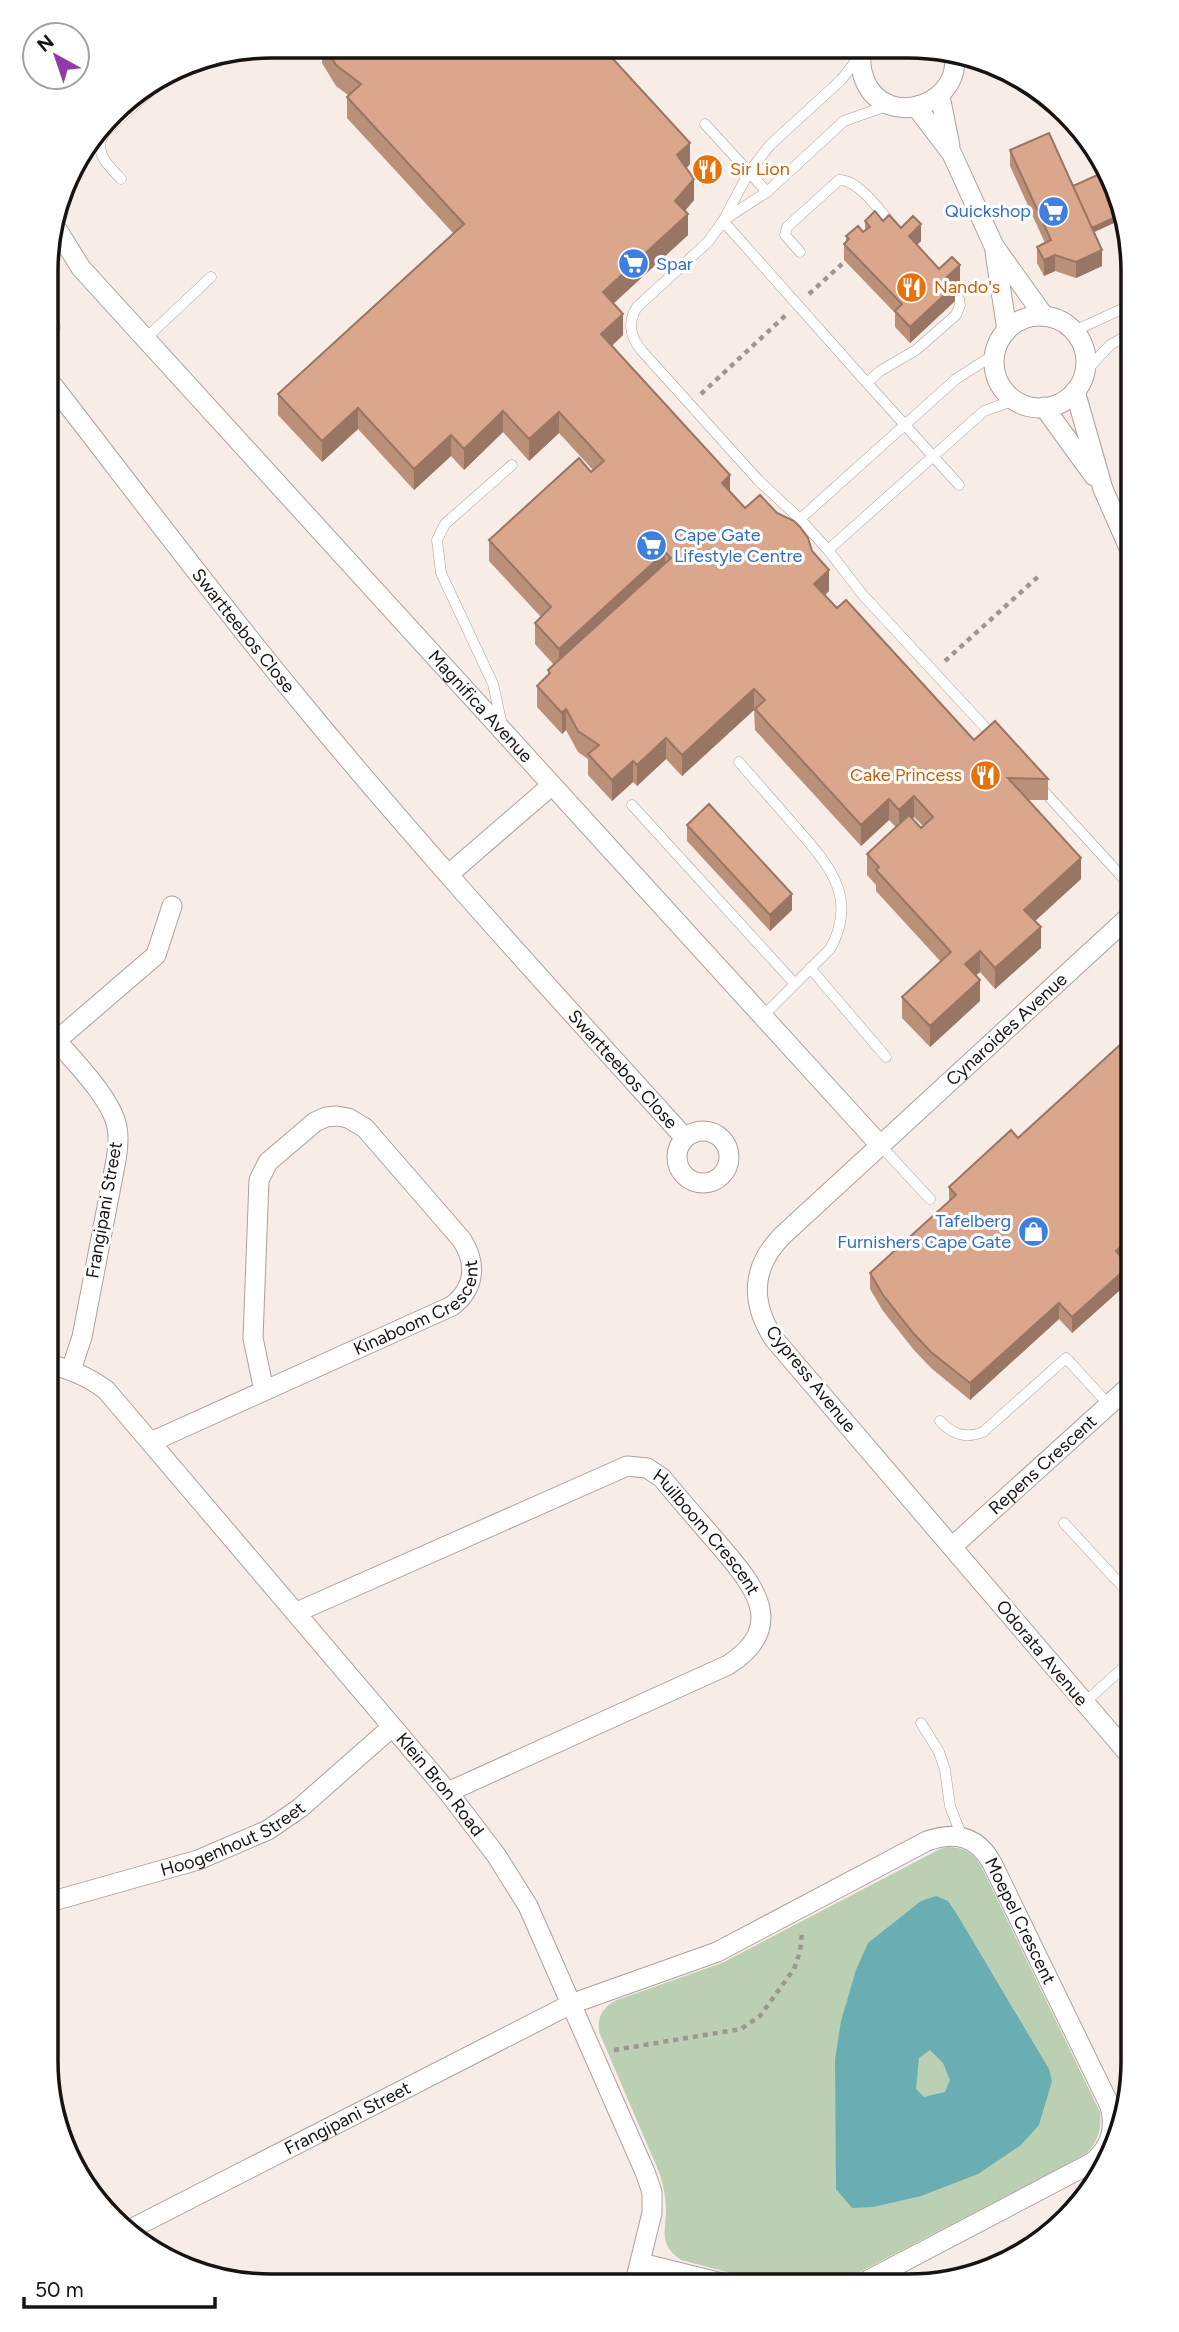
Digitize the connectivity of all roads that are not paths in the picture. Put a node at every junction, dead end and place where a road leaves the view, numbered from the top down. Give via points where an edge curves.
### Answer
1 (858, 58) edge
2 (862, 58) edge
3 (961, 64) edge
4 (940, 96) junction
5 (889, 105) junction
6 (917, 108) junction
7 (705, 124) dead end
8 (101, 142) edge
9 (952, 154) junction
10 (748, 172) junction
11 (121, 179) dead end
12 (767, 192) junction
13 (723, 221) junction
14 (897, 230) edge
15 (61, 237) edge
16 (994, 246) junction
17 (59, 252) edge
18 (800, 252) dead end
19 (80, 268) junction
20 (211, 277) dead end
21 (951, 289) edge
22 (1121, 309) edge
23 (1044, 316) junction
24 (1007, 330) junction
25 (1074, 331) junction
26 (145, 339) junction
27 (1121, 339) edge
28 (995, 354) junction
29 (1085, 372) junction
30 (867, 383) junction
31 (1075, 391) junction
32 (58, 392) edge
33 (1015, 400) junction
34 (1044, 407) junction
35 (904, 424) junction
36 (933, 456) junction
37 (512, 465) dead end
38 (959, 485) dead end
39 (1103, 489) junction
40 (800, 520) junction
41 (1121, 530) edge
42 (828, 550) junction
43 (504, 733) junction
44 (1001, 745) edge
45 (739, 762) dead end
46 (1032, 778) edge
47 (552, 785) junction
48 (632, 805) dead end
49 (449, 874) junction
50 (1121, 875) edge
51 (172, 906) dead end
52 (1121, 924) edge
53 (810, 968) junction
54 (795, 984) junction
55 (763, 1016) junction
56 (58, 1031) edge
57 (58, 1044) edge
58 (886, 1058) dead end
59 (685, 1138) dead end
60 (880, 1145) junction
61 (930, 1199) dead end
62 (58, 1367) edge
63 (71, 1370) junction
64 (264, 1391) junction
65 (1121, 1394) edge
66 (1109, 1405) junction
67 (940, 1421) dead end
68 (151, 1442) junction
69 (1064, 1523) dead end
70 (953, 1546) junction
71 (1121, 1585) edge
72 (297, 1612) junction
73 (1121, 1670) edge
74 (1084, 1703) junction
75 (921, 1723) dead end
76 (392, 1727) junction
77 (1121, 1745) edge
78 (448, 1792) junction
79 (962, 1838) junction
80 (58, 1900) edge
81 (571, 2004) junction
82 (1112, 2121) edge
83 (1098, 2158) edge
84 (136, 2226) edge
85 (641, 2263) junction
86 (638, 2274) edge
87 (685, 2274) edge
88 (880, 2274) edge

1 - 10 lane via 841,80 769,145
2 - 5 street via 867,85
3 - 4 street
4 - 6 street
4 - 9 street
5 - 6 street
5 - 12 lane via 844,121
6 - 9 street
7 - 10 lane
8 - 11 lane via 101,155
9 - 16 street
10 - 12 lane
10 - 13 lane
12 - 13 lane
13 - 30 lane
13 - 40 lane via 708,243 633,313 631,335 759,481
14 - 18 lane via 855,184 839,180 787,227 785,235
15 - 19 street, Magnifica Avenue
16 - 23 street
16 - 24 street
17 - 19 street, Magnifica Avenue
19 - 26 street, Magnifica Avenue
20 - 26 lane
21 - 30 lane via 959,299 956,315 916,350
22 - 25 lane
23 - 24 street via 1024,319
23 - 25 street
24 - 28 street
25 - 29 street via 1084,350
26 - 43 street, Magnifica Avenue
27 - 29 lane
28 - 33 street via 1000,385
28 - 35 lane via 956,379
29 - 31 street
30 - 35 lane
31 - 34 street via 1056,405
31 - 39 street
32 - 49 street, Swartteebos Close via 284,681
33 - 34 street
33 - 36 lane via 984,411
34 - 39 street
35 - 36 lane
35 - 40 lane
36 - 38 lane
36 - 42 lane
37 - 43 lane via 445,524 437,540 441,573 493,684
39 - 41 street
40 - 42 lane
42 - 44 lane via 862,594
43 - 47 street, Magnifica Avenue
45 - 53 lane via 828,864 836,883 841,899 838,935
46 - 50 lane
47 - 49 street
47 - 55 street, Magnifica Avenue
48 - 54 lane
49 - 59 street, Swartteebos Close
51 - 56 street via 156,955
52 - 60 street, Cynaroides Avenue
53 - 54 lane
53 - 58 lane
54 - 55 lane
55 - 60 street, Magnifica Avenue
57 - 63 street, Frangipani Street via 103,1096 112,1111 118,1144 82,1337
60 - 61 lane
60 - 70 street, Cypress Avenue via 773,1245 760,1270 757,1298 774,1339
62 - 63 street, Klein Bron Road
63 - 68 street, Klein Bron Road via 106,1390
64 - 64 street, Kinaboom Crescent via 452,1306 471,1283 472,1261 462,1240 365,1128 348,1118 326,1117 315,1122 268,1162 259,1180 253,1338
64 - 68 street, Kinaboom Crescent
65 - 66 street, Repens Crescent
66 - 67 lane via 1066,1358 983,1432 956,1434
66 - 70 street, Repens Crescent
68 - 72 street, Klein Bron Road
69 - 71 lane
70 - 74 street, Odorata Avenue
72 - 76 street, Klein Bron Road
72 - 78 street, Huilboom Crescent via 627,1466 648,1468 662,1478 748,1578 758,1601 759,1626 738,1658
73 - 74 lane
74 - 77 street, Odorata Avenue
75 - 79 lane via 939,1752
76 - 78 street, Klein Bron Road
76 - 80 street, Hoogenhout Street via 300,1808 268,1830 198,1860
78 - 81 street, Klein Bron Road via 528,1906
79 - 81 street via 950,1835 927,1841 717,1952
79 - 82 street, Moepel Crescent via 981,1847 992,1863 1110,2106
81 - 84 street, Frangipani Street
81 - 85 street, Klein Bron Road via 652,2192
83 - 88 street, Moepel Crescent
85 - 86 street, Klein Bron Road
85 - 87 street

